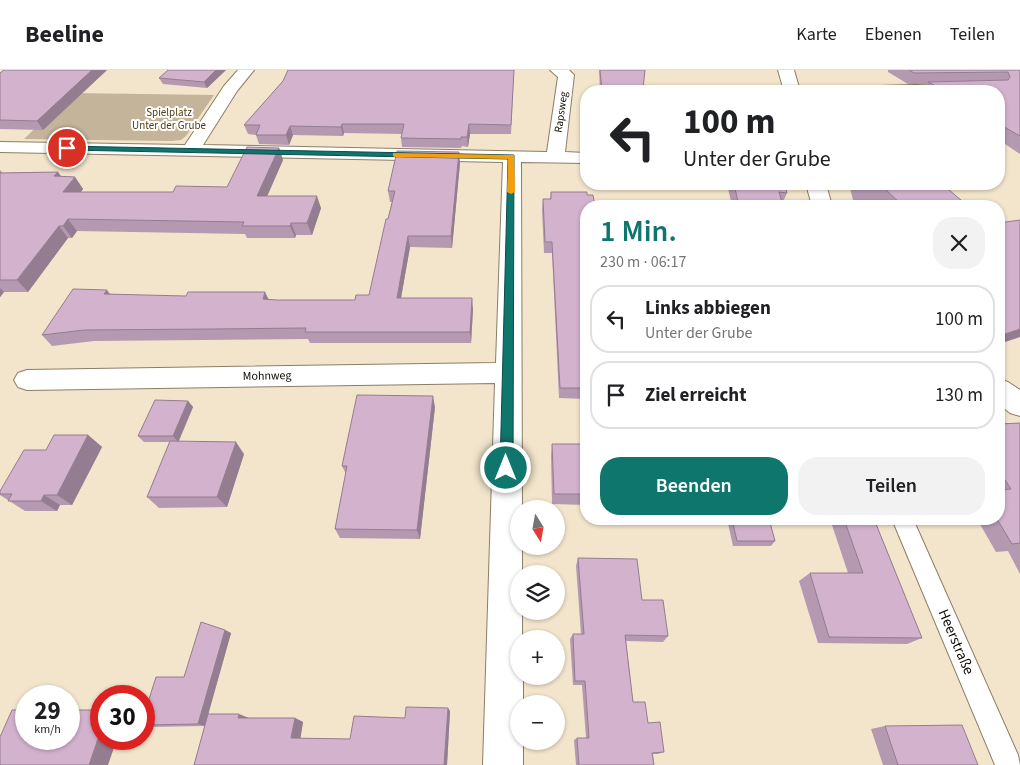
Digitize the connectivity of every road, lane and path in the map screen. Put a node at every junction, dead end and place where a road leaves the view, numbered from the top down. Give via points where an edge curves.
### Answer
1 (246, 70) edge
2 (558, 70) edge
3 (786, 70) edge
4 (792, 85) edge
5 (0, 147) edge
6 (192, 150) junction
7 (512, 157) junction
8 (555, 157) junction
9 (580, 158) edge
10 (508, 373) junction
11 (27, 380) dead end
12 (1005, 393) edge
13 (1020, 404) edge
14 (906, 525) edge
15 (503, 765) edge
16 (1008, 765) edge

1 - 6 street
2 - 8 street, Rapsweg via 566,75
3 - 4 street
5 - 6 street
6 - 7 street
7 - 8 street
7 - 10 street
8 - 9 street
10 - 11 street, Mohnweg
10 - 15 street
12 - 13 street
14 - 16 lane, Heerstraße

